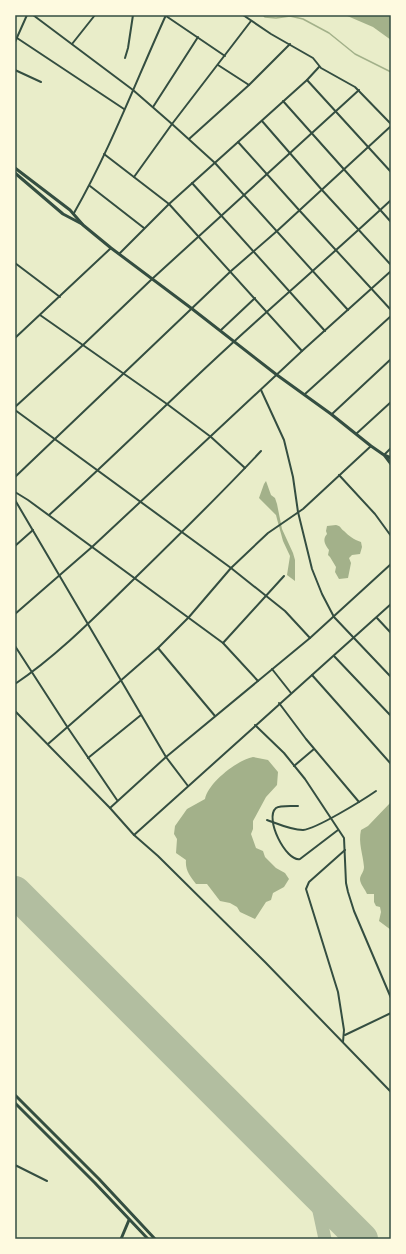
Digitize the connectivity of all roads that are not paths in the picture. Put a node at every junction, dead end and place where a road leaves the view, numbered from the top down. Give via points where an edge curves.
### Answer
1 (27, 15) edge
2 (33, 15) edge
3 (95, 15) edge
4 (133, 15) edge
5 (166, 15) edge
6 (243, 15) edge
7 (251, 21) junction
8 (17, 38) junction
9 (198, 38) junction
10 (15, 42) edge
11 (72, 44) junction
12 (291, 44) junction
13 (224, 56) junction
14 (125, 58) dead end
15 (218, 65) junction
16 (319, 67) junction
17 (15, 70) edge
18 (307, 80) junction
19 (41, 82) dead end
20 (249, 85) junction
21 (132, 90) junction
22 (359, 90) junction
23 (283, 101) junction
24 (153, 107) junction
25 (124, 109) junction
26 (336, 112) junction
27 (262, 121) junction
28 (172, 124) junction
29 (391, 125) edge
30 (311, 134) junction
31 (189, 139) junction
32 (238, 142) junction
33 (368, 147) junction
34 (290, 153) junction
35 (104, 154) junction
36 (215, 163) junction
37 (15, 168) edge
38 (344, 169) junction
39 (391, 172) edge
40 (15, 173) edge
41 (267, 174) junction
42 (134, 176) junction
43 (192, 183) junction
44 (90, 186) junction
45 (322, 190) junction
46 (244, 195) junction
47 (391, 200) edge
48 (170, 204) junction
49 (299, 210) junction
50 (380, 210) junction
51 (74, 214) junction
52 (221, 215) junction
53 (391, 222) edge
54 (83, 225) junction
55 (144, 228) junction
56 (358, 229) junction
57 (277, 231) junction
58 (198, 236) junction
59 (111, 248) junction
60 (335, 250) junction
61 (253, 252) junction
62 (119, 254) junction
63 (15, 263) edge
64 (391, 265) edge
65 (231, 271) junction
66 (312, 271) junction
67 (391, 271) edge
68 (152, 279) junction
69 (372, 289) junction
70 (289, 292) junction
71 (60, 298) junction
72 (255, 298) junction
73 (191, 308) junction
74 (348, 310) junction
75 (391, 310) edge
76 (267, 312) junction
77 (40, 315) junction
78 (391, 316) edge
79 (220, 331) junction
80 (325, 331) junction
81 (15, 338) edge
82 (234, 342) junction
83 (83, 346) junction
84 (302, 351) junction
85 (391, 359) edge
86 (125, 373) junction
87 (277, 375) junction
88 (261, 390) junction
89 (305, 394) junction
90 (391, 402) edge
91 (167, 404) junction
92 (15, 407) edge
93 (15, 410) edge
94 (331, 414) junction
95 (356, 434) junction
96 (211, 437) junction
97 (54, 439) junction
98 (371, 446) junction
99 (391, 448) edge
100 (261, 450) dead end
101 (384, 455) junction
102 (391, 458) edge
103 (391, 464) edge
104 (245, 468) junction
105 (99, 470) junction
106 (338, 475) junction
107 (15, 477) edge
108 (15, 492) edge
109 (15, 500) edge
110 (141, 502) junction
111 (298, 512) junction
112 (49, 515) junction
113 (33, 530) junction
114 (183, 532) junction
115 (391, 536) edge
116 (15, 546) edge
117 (92, 548) junction
118 (391, 564) edge
119 (231, 568) junction
120 (59, 576) junction
121 (284, 576) dead end
122 (135, 578) junction
123 (266, 596) junction
124 (391, 604) edge
125 (15, 614) edge
126 (189, 617) junction
127 (334, 617) junction
128 (376, 618) junction
129 (88, 623) junction
130 (391, 633) edge
131 (310, 638) junction
132 (353, 638) junction
133 (222, 643) junction
134 (15, 646) edge
135 (158, 648) junction
136 (334, 656) junction
137 (272, 669) junction
138 (32, 671) junction
139 (312, 675) junction
140 (391, 677) edge
141 (121, 680) junction
142 (258, 681) junction
143 (15, 684) edge
144 (291, 693) junction
145 (279, 703) junction
146 (15, 712) edge
147 (141, 715) junction
148 (215, 716) junction
149 (391, 716) edge
150 (255, 725) junction
151 (68, 728) junction
152 (48, 744) junction
153 (314, 749) junction
154 (166, 757) junction
155 (88, 758) junction
156 (391, 764) edge
157 (294, 766) junction
158 (188, 786) junction
159 (376, 791) dead end
160 (117, 800) junction
161 (359, 802) junction
162 (298, 806) dead end
163 (110, 808) junction
164 (330, 818) junction
165 (267, 820) dead end
166 (273, 822) junction
167 (338, 830) junction
168 (134, 835) junction
169 (345, 850) junction
170 (391, 998) edge
171 (391, 1013) edge
172 (345, 1036) junction
173 (343, 1042) junction
174 (391, 1092) edge
175 (15, 1095) edge
176 (15, 1103) edge
177 (15, 1165) edge
178 (47, 1181) dead end
179 (131, 1215) junction
180 (129, 1221) junction
181 (121, 1239) edge
182 (148, 1239) edge
183 (155, 1239) edge

1 - 8 street
2 - 11 street
3 - 11 street
4 - 14 street
5 - 9 street
5 - 21 street
6 - 7 street
7 - 12 street
7 - 13 street
8 - 10 street
8 - 25 street
9 - 13 street
9 - 24 street
11 - 21 street
12 - 16 street via 313,58
12 - 20 street
13 - 15 street
15 - 20 street
15 - 28 street
16 - 18 street
16 - 22 street
17 - 19 street
18 - 23 street
18 - 26 street
20 - 31 street
21 - 24 street
21 - 25 street
22 - 26 street
22 - 29 street
23 - 27 street
23 - 30 street
24 - 28 street
25 - 35 street
26 - 30 street
26 - 33 street
27 - 32 street
27 - 34 street
28 - 31 street
28 - 42 street
29 - 33 street
30 - 34 street
30 - 38 street
31 - 36 street
32 - 36 street
32 - 41 street
33 - 38 street
33 - 39 street
34 - 41 street
34 - 45 street
35 - 42 street
35 - 44 street
36 - 43 street
36 - 46 street
37 - 51 street
38 - 45 street
38 - 50 street
40 - 54 street via 63,214
41 - 46 street
41 - 49 street
42 - 48 street
43 - 48 street
43 - 52 street
44 - 51 street
44 - 55 street
45 - 49 street
45 - 56 street
46 - 52 street
46 - 57 street
47 - 50 street
48 - 55 street
48 - 58 street
49 - 57 street
49 - 60 street
50 - 53 street
50 - 56 street
51 - 54 street
52 - 58 street
52 - 61 street
54 - 59 street
55 - 62 street
56 - 60 street
56 - 64 street
57 - 61 street
57 - 66 street
58 - 65 street
58 - 68 street
59 - 62 street
59 - 71 street
60 - 66 street
60 - 69 street
61 - 65 street
61 - 70 street
62 - 68 street
63 - 71 street
65 - 72 street
65 - 73 street
66 - 70 street
66 - 74 street
67 - 69 street
68 - 73 street
68 - 83 street
69 - 74 street
69 - 75 street
70 - 76 street
70 - 80 street
71 - 77 street
72 - 76 street
72 - 79 street
73 - 79 street
73 - 86 street
74 - 80 street
76 - 82 street
76 - 84 street
77 - 81 street
77 - 83 street
78 - 89 street
79 - 82 street
80 - 84 street
82 - 87 street
82 - 91 street
83 - 86 street
83 - 92 street
84 - 87 street
85 - 94 street
86 - 91 street
86 - 97 street
87 - 88 street
87 - 89 street
88 - 96 street
88 - 111 street via 284,440
89 - 94 street
90 - 95 street
91 - 96 street
91 - 105 street
93 - 97 street
94 - 95 street
95 - 98 street
96 - 104 street
96 - 110 street
97 - 105 street
97 - 107 street
98 - 101 street
98 - 106 street
99 - 101 street
100 - 104 street
101 - 102 street
101 - 103 street
104 - 114 street
105 - 110 street
105 - 112 street
106 - 111 street
106 - 115 street via 375,514
108 - 112 street
109 - 113 street
110 - 114 street
110 - 117 street
111 - 119 street via 275,528
111 - 127 street via 312,569
112 - 117 street
113 - 116 street
113 - 120 street
114 - 119 street
114 - 122 street
117 - 120 street
117 - 122 street
118 - 127 street
119 - 123 street
119 - 126 street
120 - 125 street
120 - 129 street
121 - 123 street
122 - 126 street
122 - 129 street
123 - 131 street via 285,611
123 - 133 street
124 - 128 street
126 - 133 street
126 - 135 street
127 - 131 street
127 - 132 street
128 - 130 street
128 - 132 street
129 - 138 street
129 - 141 street
131 - 137 street
132 - 136 street
132 - 140 street
133 - 142 street
134 - 138 street
135 - 141 street
135 - 148 street
136 - 139 street
136 - 149 street
137 - 142 street
137 - 144 street
138 - 143 street
138 - 151 street
139 - 144 street
139 - 156 street
141 - 147 street
141 - 151 street
142 - 148 street
144 - 145 street
145 - 150 street
145 - 153 street
146 - 152 street
147 - 154 street
147 - 155 street
148 - 154 street
150 - 157 street
150 - 158 street
151 - 152 street
151 - 155 street
152 - 163 street
153 - 157 street
153 - 161 street
154 - 158 street
154 - 160 street
155 - 160 street
157 - 164 street via 312,788
158 - 168 street
159 - 161 street
160 - 163 street
161 - 164 street
162 - 166 street via 276,808
163 - 168 street
164 - 166 street via 303,830
164 - 167 street
165 - 166 street
166 - 167 street via 280,842 292,858 298,860
167 - 169 street via 344,838
168 - 173 street
169 - 170 street via 348,892
169 - 172 street via 309,882 306,889 338,992
171 - 172 street
172 - 173 street
173 - 174 street
175 - 179 street
176 - 180 street
177 - 178 street
179 - 180 street
179 - 183 street
180 - 181 street
180 - 182 street

